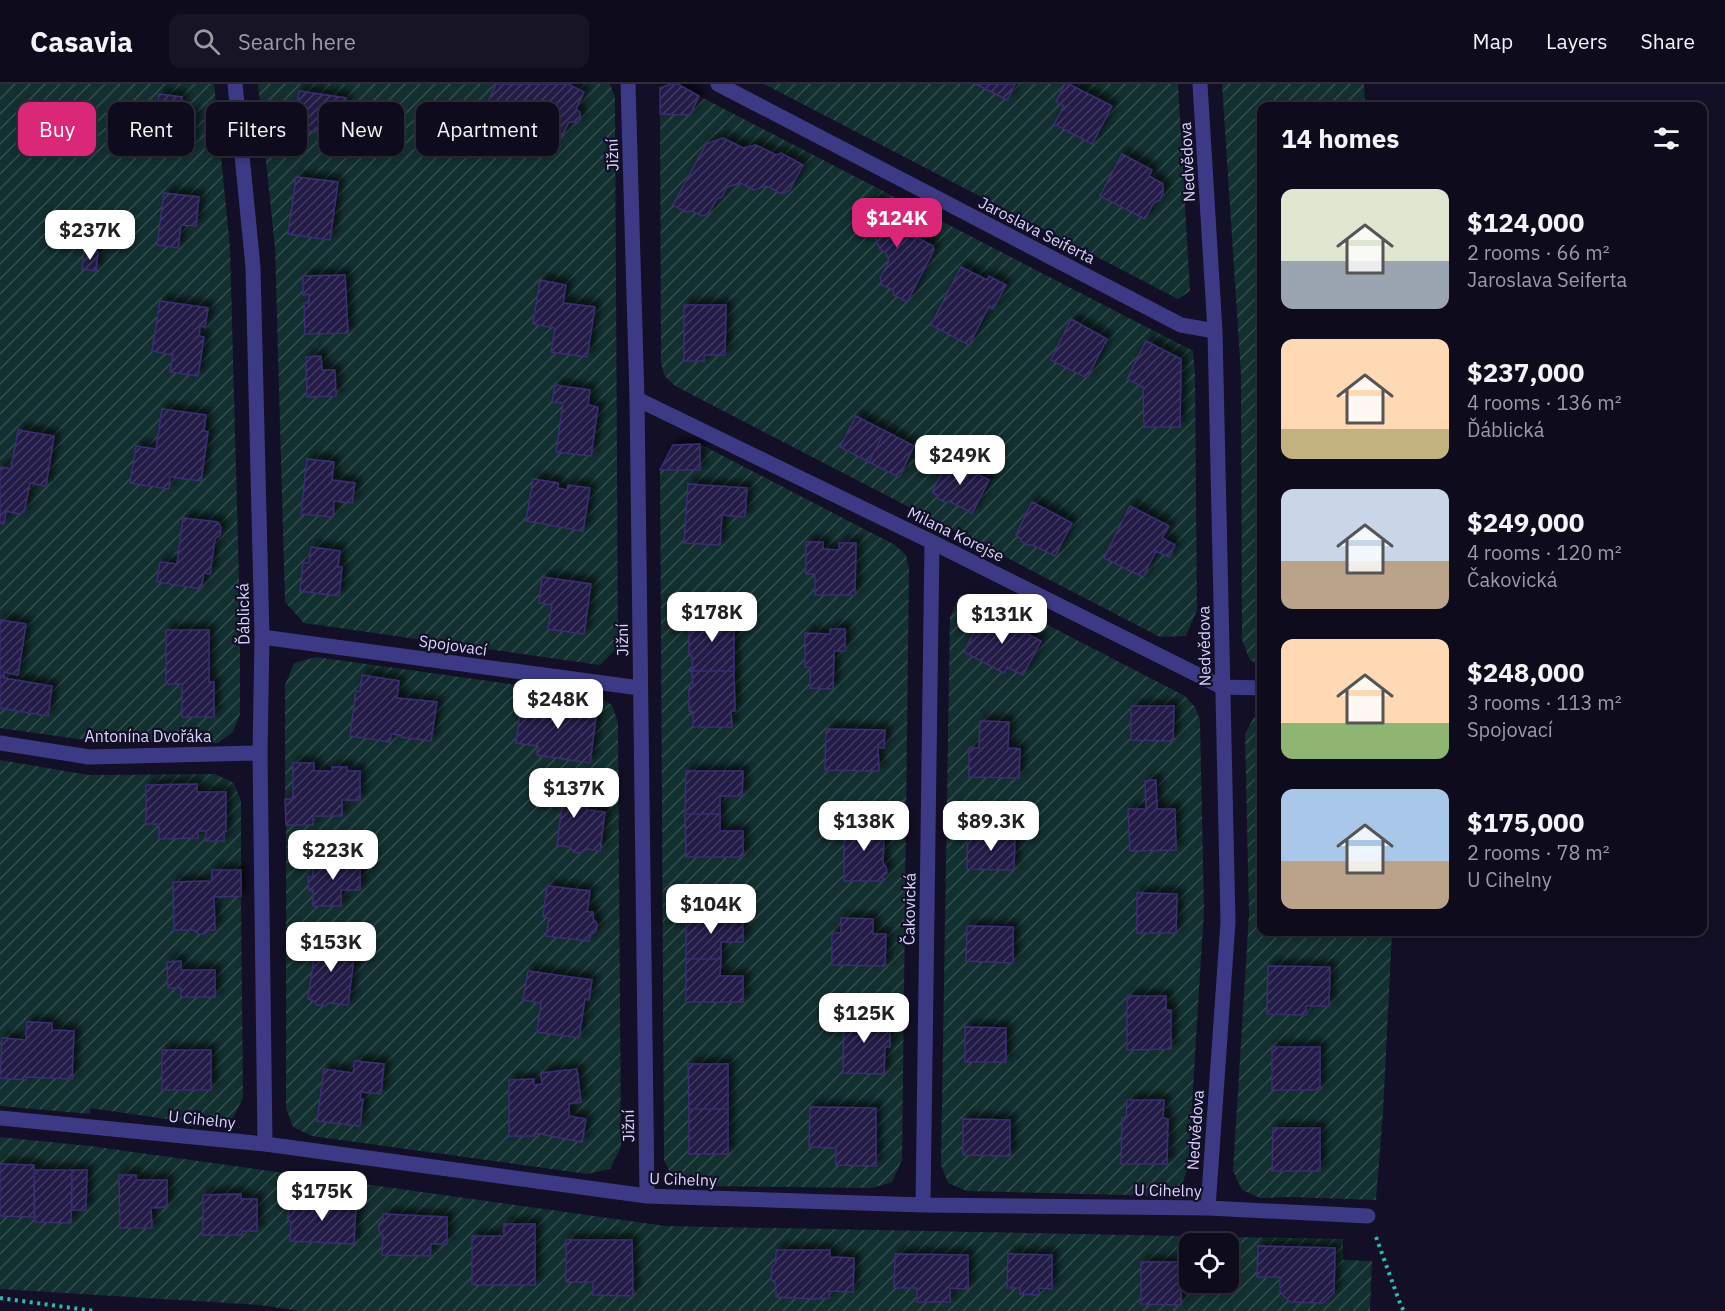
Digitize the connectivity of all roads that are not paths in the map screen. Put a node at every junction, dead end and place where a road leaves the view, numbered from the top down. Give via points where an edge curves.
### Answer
1 (235, 84) edge
2 (628, 84) edge
3 (718, 84) edge
4 (1200, 84) edge
5 (1215, 331) junction
6 (638, 399) junction
7 (932, 542) junction
8 (262, 637) junction
9 (1222, 687) junction
10 (640, 688) junction
11 (1257, 688) edge
12 (0, 743) edge
13 (260, 753) junction
14 (0, 1118) edge
15 (265, 1144) junction
16 (647, 1196) junction
17 (923, 1204) junction
18 (1208, 1208) junction
19 (1368, 1216) road end

1 - 8 street, Ďáblická via 253,267
2 - 6 street, Jižní
3 - 5 street, Jaroslava Seiferta via 1181,325
4 - 5 street, Nedvědova
5 - 9 street, Nedvědova
6 - 7 street, Milana Korejse
6 - 10 street, Jižní
7 - 9 street, Milana Korejse
7 - 17 street, Čakovická
8 - 10 street, Spojovací
8 - 13 street, Ďáblická
9 - 11 street, Milana Korejse
9 - 18 street, Nedvědova via 1227,922
10 - 16 street, Jižní
12 - 13 street, Antonína Dvořáka via 88,757
13 - 15 street, Ďáblická
14 - 15 street, U Cihelny
15 - 16 street, U Cihelny
16 - 17 street, U Cihelny
17 - 18 street, U Cihelny
18 - 19 street, U Cihelny

